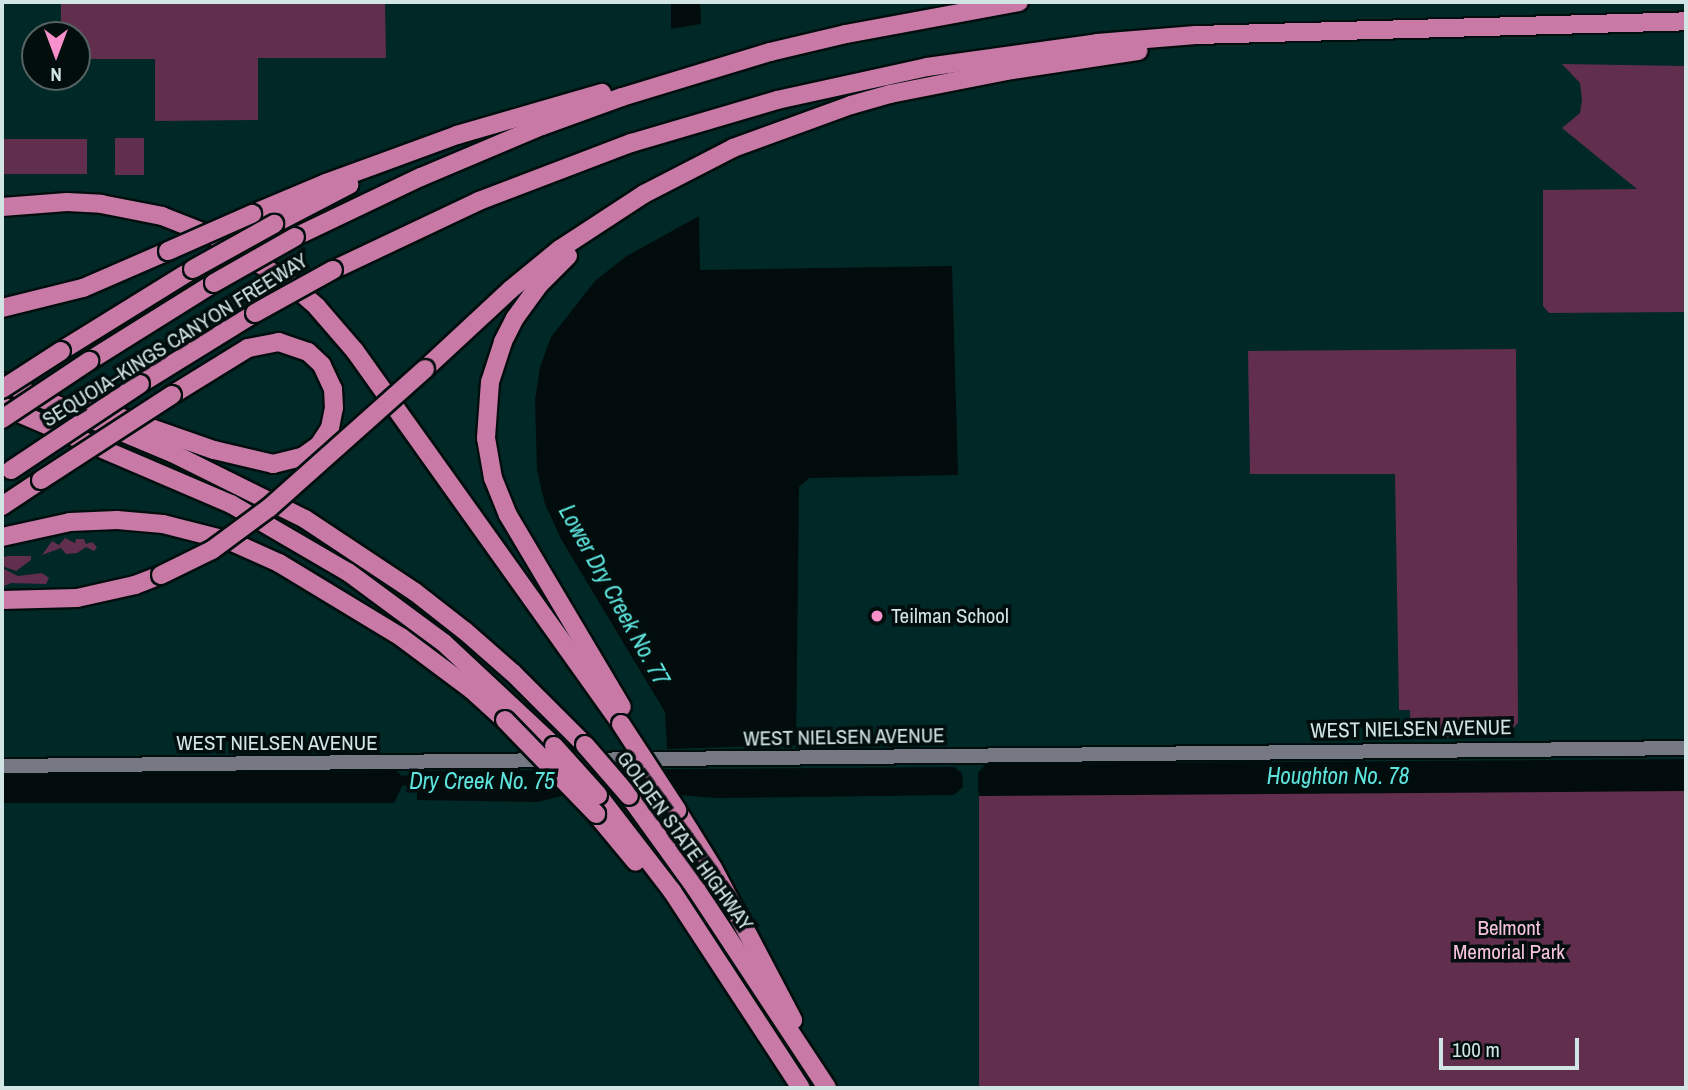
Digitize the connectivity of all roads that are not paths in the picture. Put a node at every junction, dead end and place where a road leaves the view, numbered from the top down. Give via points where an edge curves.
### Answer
1 (1014, 2) edge
2 (1686, 21) edge
3 (770, 52) junction
4 (1006, 63) junction
5 (783, 128) junction
6 (457, 135) junction
7 (2, 206) edge
8 (2, 308) edge
9 (2, 375) edge
10 (2, 382) edge
11 (2, 389) edge
12 (2, 406) edge
13 (2, 419) edge
14 (6, 473) edge
15 (231, 504) junction
16 (2, 506) edge
17 (2, 537) edge
18 (2, 600) edge
19 (626, 723) junction
20 (1686, 748) edge
21 (2, 766) edge
22 (812, 1065) junction
23 (799, 1088) edge
24 (827, 1088) edge

1 - 3 highway, SEQUOIA–KINGS CANYON FREEWAY
2 - 4 highway, SEQUOIA–KINGS CANYON FREEWAY via 1196,35
3 - 6 highway
3 - 13 highway, SEQUOIA–KINGS CANYON FREEWAY, bridge via 542,126 295,237 214,282
4 - 5 highway
4 - 14 highway, SEQUOIA–KINGS CANYON FREEWAY, bridge via 927,67 778,100 631,143 479,201 333,270 255,313
5 - 18 highway, bridge via 673,177 589,229 510,290 258,516 212,550 161,575 77,598
5 - 19 highway via 651,197 569,256 538,285 515,318 490,382 486,438 501,500
6 - 8 highway, bridge via 326,183 83,288
6 - 11 highway, bridge via 192,269
7 - 19 highway via 101,204 162,216 220,239 291,284 355,351
9 - 16 highway, bridge via 176,437 263,463 284,463 310,452 330,428 334,408 333,389 322,365 308,352 279,342 248,348 172,395 41,480
10 - 22 highway, GOLDEN STATE HIGHWAY, bridge via 172,453 305,519 465,631 513,673 629,796 696,888
12 - 15 highway, GOLDEN STATE HIGHWAY
13 - 15 highway
15 - 23 highway, GOLDEN STATE HIGHWAY, bridge via 348,572 401,609 485,678 554,746 598,794 671,891
17 - 23 highway, bridge via 70,522 163,524 230,541 279,563 401,637 472,690 596,814 662,897
19 - 22 highway, bridge via 713,868 784,999
20 - 21 street, WEST NIELSEN AVENUE
22 - 24 highway, GOLDEN STATE HIGHWAY

